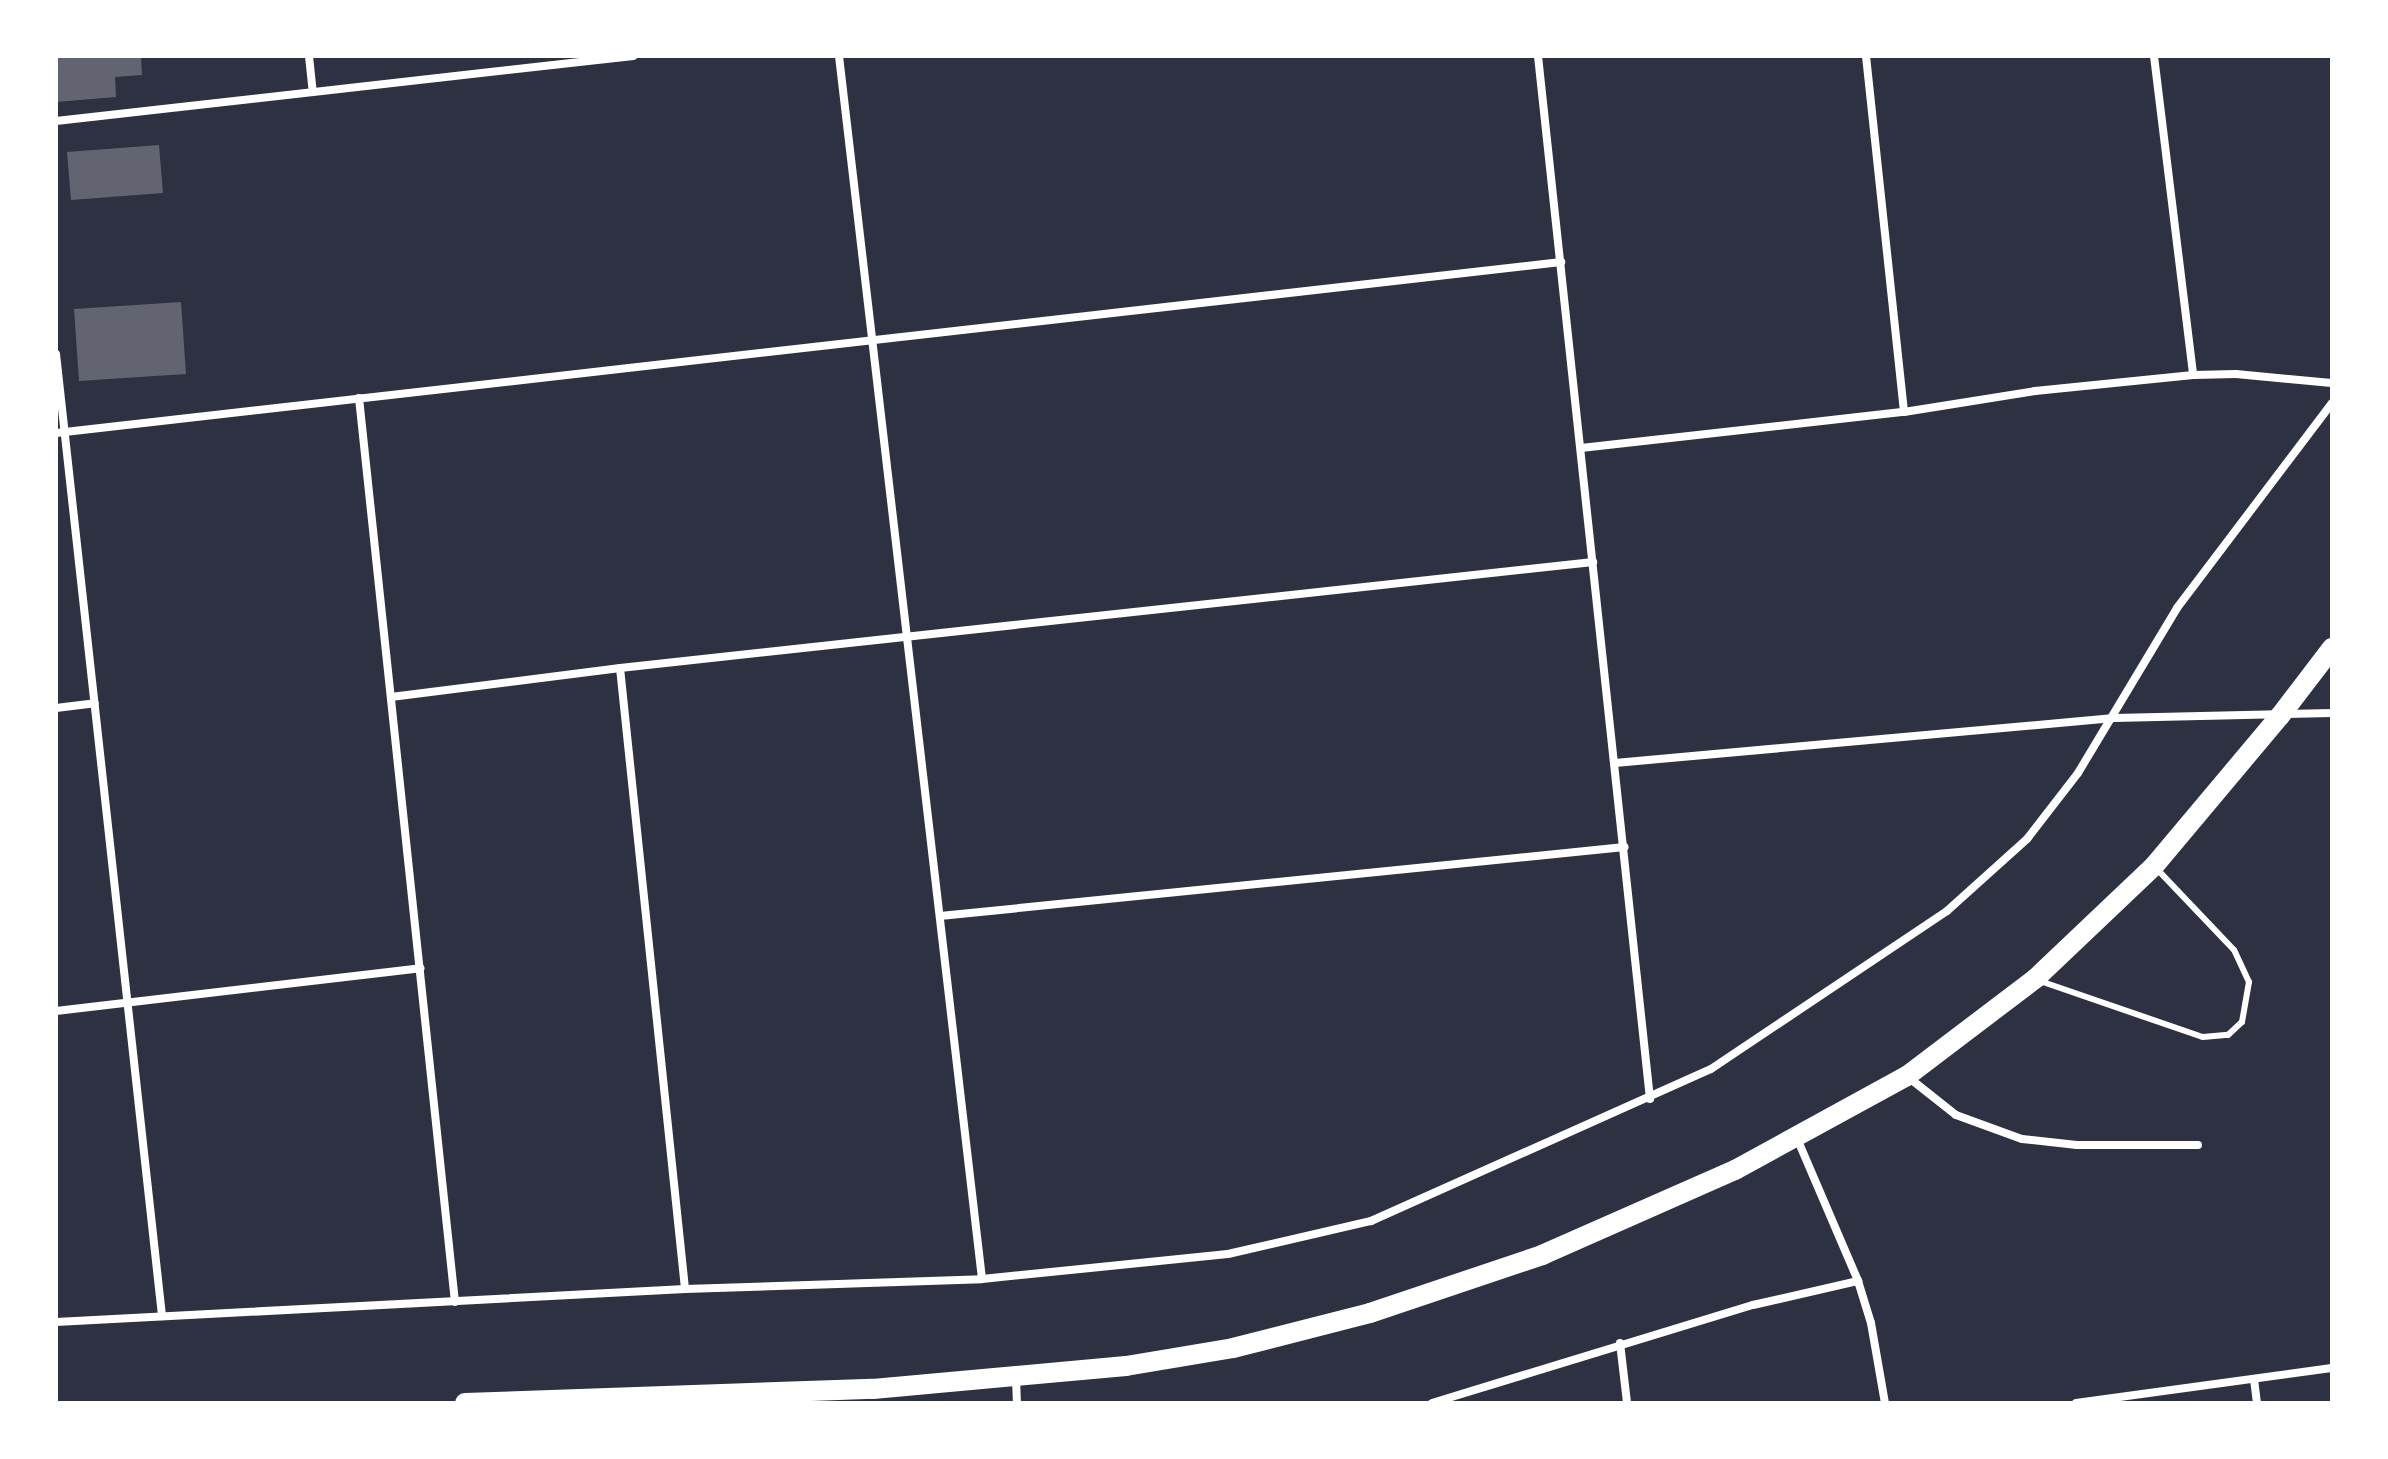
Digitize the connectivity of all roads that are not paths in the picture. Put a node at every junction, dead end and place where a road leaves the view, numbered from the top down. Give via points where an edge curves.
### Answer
1 (309, 56) edge
2 (633, 56) edge
3 (839, 56) edge
4 (1538, 56) edge
5 (1866, 56) edge
6 (2154, 56) edge
7 (605, 58) edge
8 (313, 92) junction
9 (56, 121) edge
10 (1561, 262) junction
11 (872, 339) junction
12 (56, 354) edge
13 (2193, 375) junction
14 (2332, 383) edge
15 (359, 398) junction
16 (2332, 403) edge
17 (1904, 412) junction
18 (60, 432) edge
19 (1581, 448) junction
20 (1593, 562) junction
21 (907, 637) junction
22 (2332, 648) edge
23 (620, 668) junction
24 (391, 697) junction
25 (95, 703) junction
26 (56, 708) edge
27 (2332, 713) edge
28 (2280, 716) junction
29 (2114, 718) junction
30 (1615, 763) junction
31 (1625, 847) junction
32 (2154, 866) junction
33 (940, 916) junction
34 (420, 968) junction
35 (2035, 979) junction
36 (127, 1003) junction
37 (56, 1011) edge
38 (1907, 1076) junction
39 (1650, 1099) junction
40 (1796, 1136) junction
41 (2198, 1145) dead end
42 (982, 1279) junction
43 (1858, 1281) junction
44 (685, 1289) junction
45 (455, 1302) junction
46 (162, 1316) junction
47 (56, 1322) edge
48 (1620, 1343) junction
49 (2332, 1368) edge
50 (1016, 1376) junction
51 (2254, 1379) junction
52 (465, 1403) edge
53 (1017, 1403) edge
54 (1432, 1403) edge
55 (1627, 1403) edge
56 (1885, 1403) edge
57 (2076, 1403) edge
58 (2257, 1403) edge

1 - 8 street
2 - 7 street
3 - 11 street
4 - 10 street
5 - 17 street
6 - 13 street
7 - 8 street
8 - 9 street
10 - 11 street
10 - 19 street
11 - 15 street
11 - 21 street
12 - 18 street
13 - 14 street
13 - 17 street via 2035,391
15 - 18 street
15 - 24 street
16 - 29 street via 2177,608
17 - 19 street
18 - 25 street
19 - 20 street
20 - 21 street
20 - 30 street
21 - 23 street
21 - 33 street
22 - 28 main road
23 - 24 street
23 - 44 street
24 - 34 street
25 - 26 street
25 - 36 street
27 - 28 street
28 - 29 street
28 - 32 main road
29 - 30 street
29 - 39 street via 2027,839 1947,911 1711,1069
30 - 31 street
31 - 33 street
31 - 39 street
32 - 35 main road
32 - 35 lane via 2234,950 2249,982 2242,1022 2228,1035 2203,1037
33 - 42 street
34 - 36 street
34 - 45 street
35 - 38 main road
36 - 37 street
36 - 46 street
38 - 40 main road
38 - 41 street via 1956,1115 2022,1139 2077,1145
39 - 42 street via 1371,1221 1228,1254
40 - 43 street
40 - 50 main road via 1676,1198 1542,1255 1370,1313 1233,1348 1126,1366
42 - 44 street
43 - 48 street
43 - 56 street
44 - 45 street
45 - 46 street
46 - 47 street
48 - 54 street
48 - 55 street
49 - 51 street
50 - 52 main road via 873,1389
50 - 53 street
51 - 57 street
51 - 58 street

